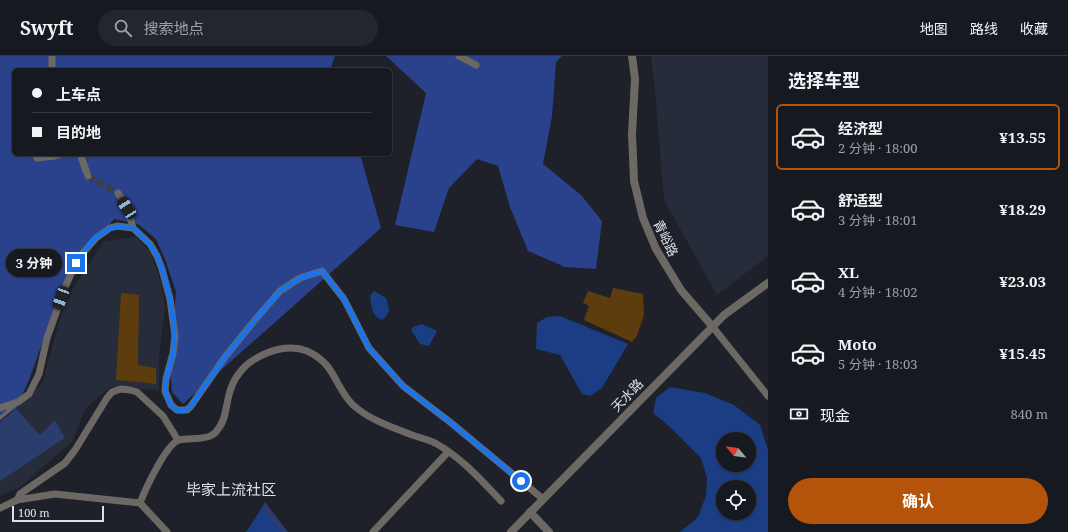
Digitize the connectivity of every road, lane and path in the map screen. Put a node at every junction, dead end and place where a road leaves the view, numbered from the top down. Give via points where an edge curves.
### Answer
1 (52, 56) edge
2 (459, 56) edge
3 (632, 56) edge
4 (476, 65) dead end
5 (52, 68) edge
6 (36, 156) edge
7 (55, 156) edge
8 (81, 156) edge
9 (88, 176) tunnel mouth
10 (118, 193) tunnel mouth
11 (133, 228) junction
12 (768, 283) edge
13 (712, 326) junction
14 (767, 392) edge
15 (18, 402) junction
16 (0, 408) edge
17 (0, 418) edge
18 (178, 440) junction
19 (448, 452) junction
20 (543, 499) junction
21 (17, 500) junction
22 (501, 501) dead end
23 (140, 503) junction
24 (0, 508) edge
25 (530, 512) junction
26 (167, 532) edge
27 (373, 532) edge
28 (511, 532) edge
29 (549, 532) edge

1 - 5 street
2 - 4 street
3 - 13 street, 青峪路 via 635,79 632,134 634,181 643,218 656,249 681,290
6 - 7 street
8 - 9 street
10 - 11 street via 127,208
11 - 15 street via 110,228 96,238 82,254 66,285 46,338 39,374 28,394
11 - 20 street via 150,244 157,256 170,299 175,336 165,391 167,399 177,410 187,410 191,406 225,357 280,291 300,278 322,271 344,299 369,348 403,386
12 - 13 street, 天水路
13 - 14 street, 青峪路
13 - 20 street, 天水路
15 - 16 street
15 - 17 lane
18 - 19 street via 211,436 221,426 229,393 240,373 254,359 271,351 292,348 306,351 321,359 353,405 380,424 435,443
18 - 21 street via 163,416 137,392 120,389 112,392 107,398 65,463 20,494
18 - 23 street via 170,447
19 - 22 street via 472,470
19 - 27 street
20 - 25 street, 天水路
21 - 23 street via 55,494
21 - 24 street
23 - 26 street
25 - 28 street, 天水路
25 - 29 street

